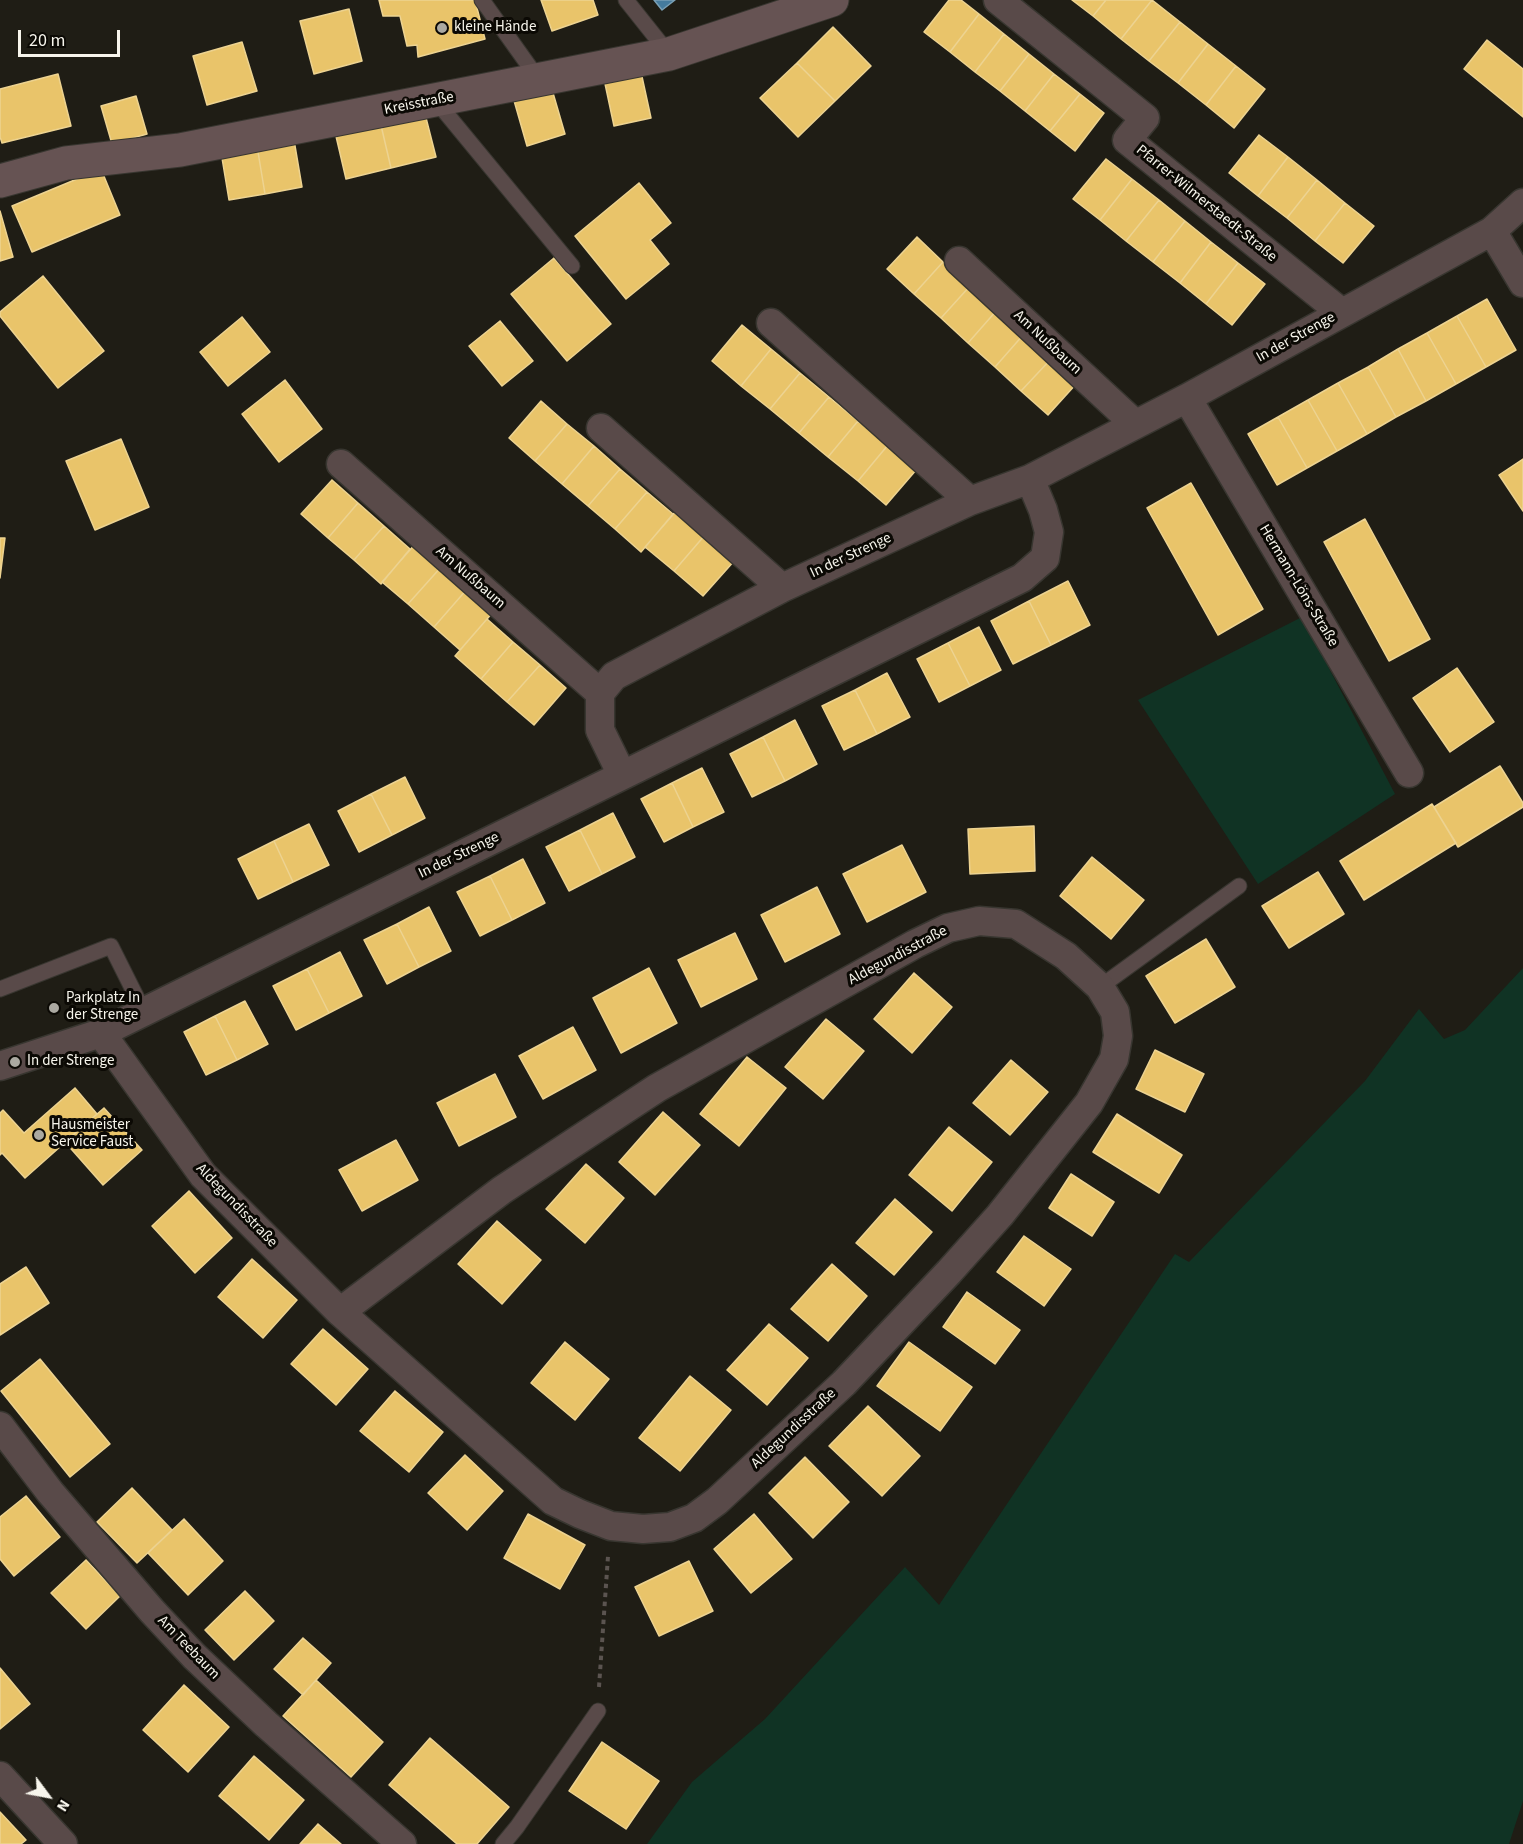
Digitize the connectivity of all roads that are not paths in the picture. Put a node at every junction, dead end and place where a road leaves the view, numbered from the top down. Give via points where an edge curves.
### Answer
1 (482, 0) edge
2 (626, 0) edge
3 (832, 0) edge
4 (998, 0) edge
5 (669, 54) junction
6 (540, 80) junction
7 (436, 101) junction
8 (0, 181) edge
9 (1523, 203) edge
10 (1492, 231) junction
11 (959, 261) dead end
12 (572, 266) dead end
13 (1523, 283) edge
14 (1342, 313) junction
15 (771, 323) dead end
16 (1187, 398) junction
17 (1135, 424) junction
18 (601, 428) dead end
19 (341, 464) dead end
20 (1030, 479) junction
21 (970, 501) junction
22 (782, 588) junction
23 (600, 693) junction
24 (1409, 773) dead end
25 (622, 775) junction
26 (1239, 886) dead end
27 (1100, 987) junction
28 (0, 989) edge
29 (144, 1012) junction
30 (101, 1033) junction
31 (8, 1059) edge
32 (340, 1312) junction
33 (0, 1426) edge
34 (598, 1712) road end
35 (0, 1776) edge
36 (63, 1844) edge
37 (402, 1844) edge
38 (503, 1844) edge

1 - 6 lane
2 - 5 lane
3 - 5 street, Kreisstraße
4 - 14 street, Pfarrer-Wilmerstaedt-Straße via 1144,118 1126,140
5 - 6 street, Kreisstraße
6 - 7 street, Kreisstraße
7 - 8 street, Kreisstraße via 180,150 66,163
7 - 12 lane
9 - 10 street, In der Strenge
10 - 13 street
10 - 14 street, In der Strenge
11 - 17 street, Am Nußbaum
14 - 16 street, In der Strenge
15 - 21 street
16 - 17 street, In der Strenge
16 - 24 street, Hermann-Löns-Straße
17 - 20 street, In der Strenge
18 - 22 street
19 - 23 street, Am Nußbaum
20 - 21 street, In der Strenge
20 - 25 street, In der Strenge via 1049,532 1045,558 1022,578
21 - 22 street, In der Strenge
22 - 23 street, In der Strenge via 614,676
23 - 25 street via 600,729
25 - 29 street, In der Strenge
26 - 27 lane
27 - 32 street, Aldegundisstraße via 1066,956 1016,924 978,921 948,928 657,1088 502,1190
27 - 32 street, Aldegundisstraße via 1115,1012 1118,1036 1114,1059 1089,1103 1000,1215 844,1383 694,1518 670,1527 611,1526 554,1501
28 - 29 lane via 111,946
29 - 30 street, In der Strenge
30 - 31 street, In der Strenge
30 - 32 street, Aldegundisstraße via 203,1175
33 - 37 street, Am Teebaum via 58,1500 194,1656
34 - 38 lane
35 - 36 street

